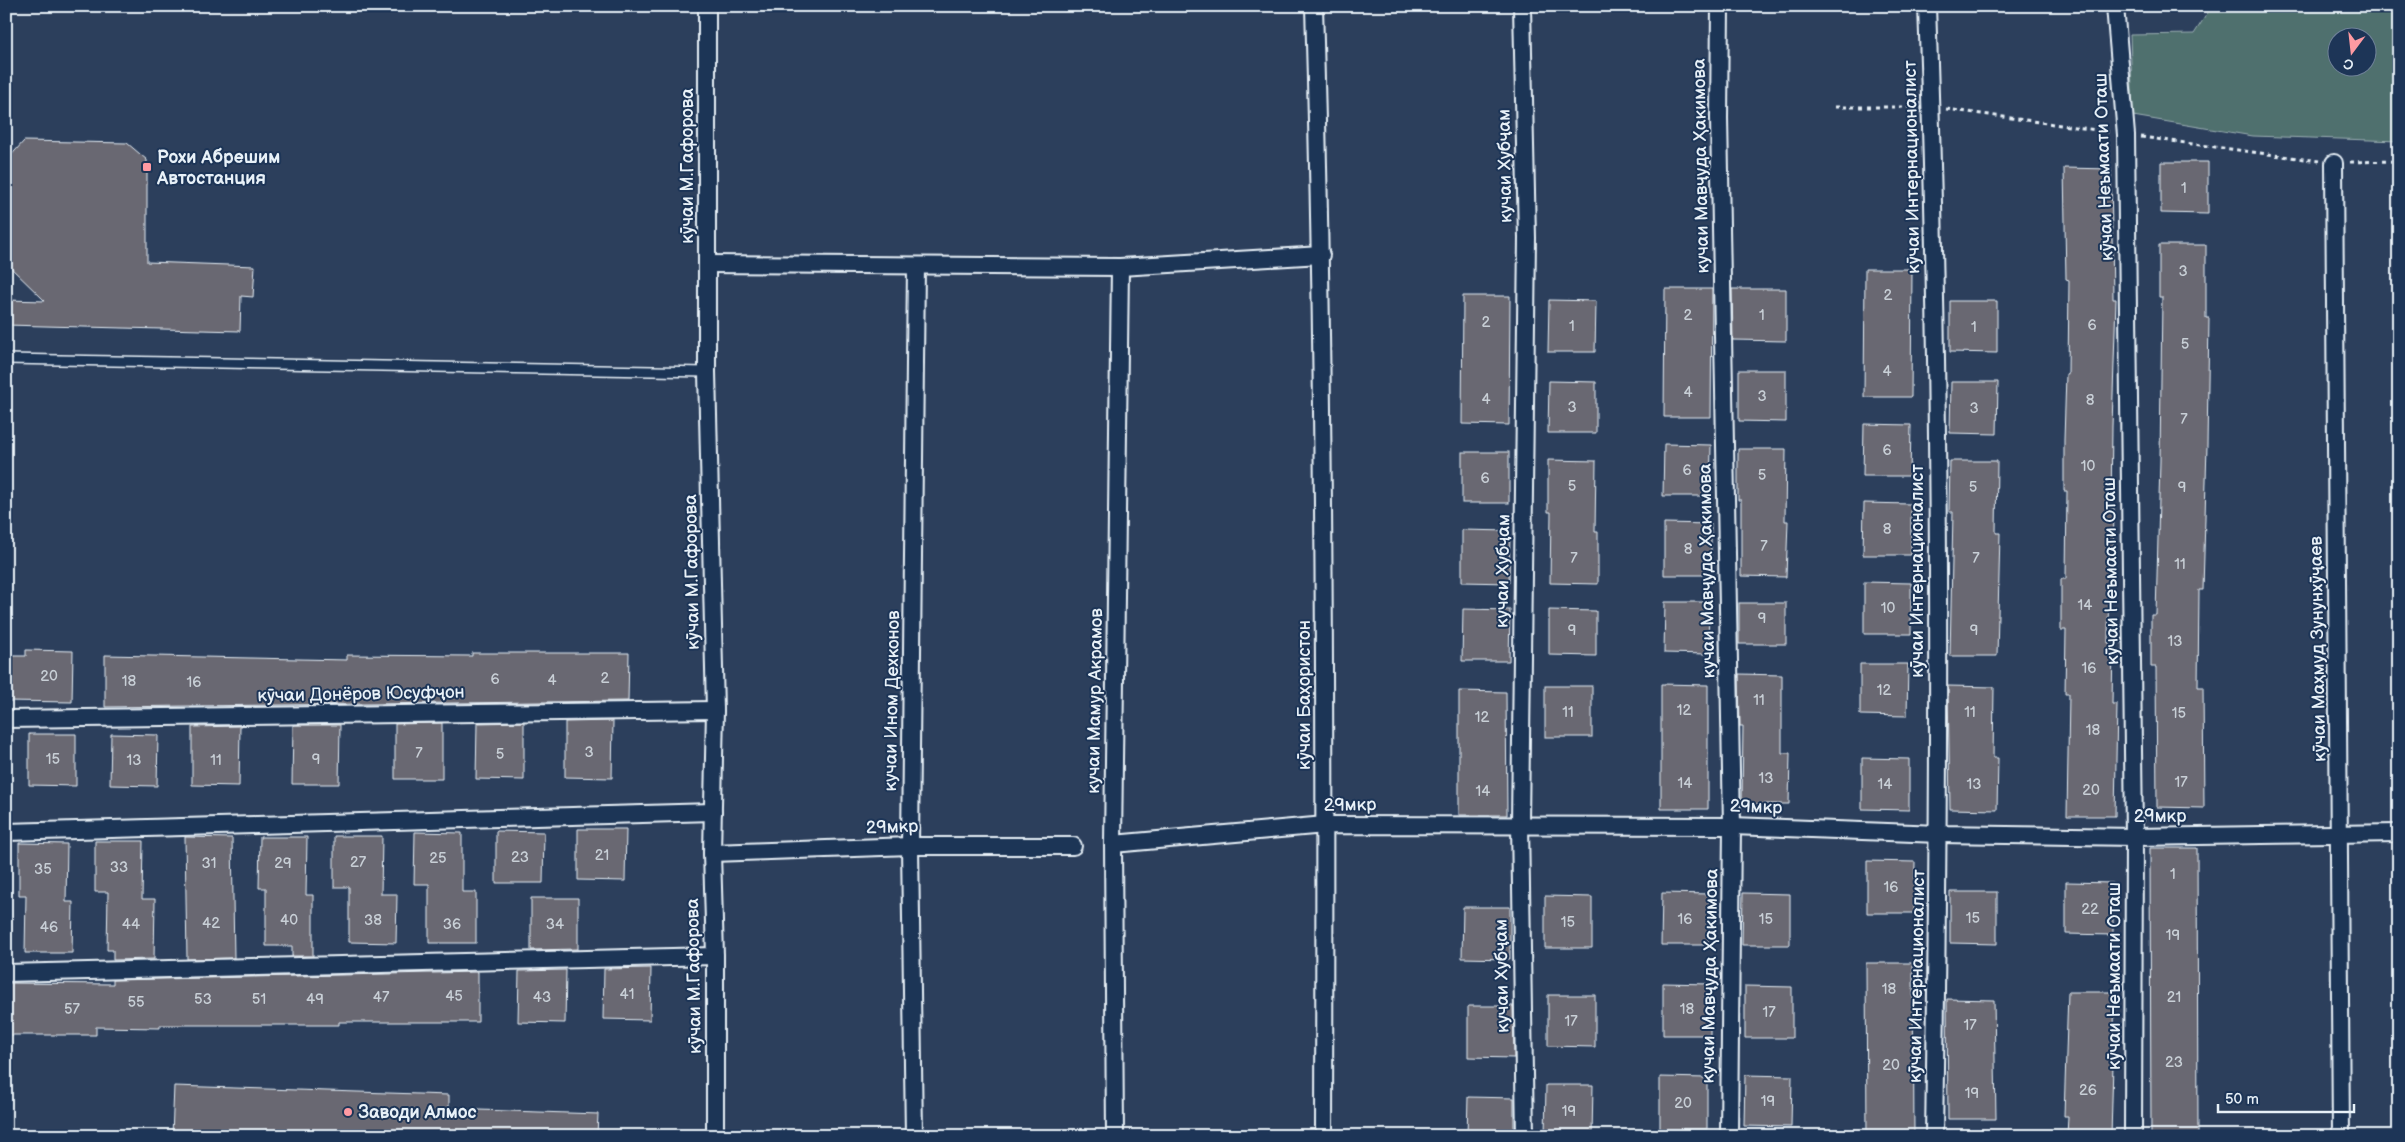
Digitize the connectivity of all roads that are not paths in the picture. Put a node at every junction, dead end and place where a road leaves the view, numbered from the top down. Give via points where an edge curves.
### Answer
1 (707, 6) edge
2 (1314, 6) edge
3 (1522, 6) edge
4 (1720, 6) edge
5 (1927, 6) edge
6 (2114, 6) edge
7 (2334, 163) dead end
8 (1321, 255) junction
9 (707, 264) junction
10 (916, 266) junction
11 (1120, 267) junction
12 (6, 359) edge
13 (707, 372) junction
14 (716, 710) junction
15 (6, 718) edge
16 (713, 812) junction
17 (1520, 824) junction
18 (1325, 825) junction
19 (1732, 826) junction
20 (6, 832) edge
21 (2399, 833) edge
22 (1939, 834) junction
23 (2340, 834) junction
24 (2134, 836) junction
25 (1113, 844) junction
26 (910, 846) junction
27 (1072, 846) dead end
28 (712, 853) junction
29 (715, 956) junction
30 (6, 973) edge
31 (715, 1136) edge
32 (914, 1136) edge
33 (1115, 1136) edge
34 (1324, 1136) edge
35 (1525, 1136) edge
36 (1729, 1136) edge
37 (1934, 1136) edge
38 (2133, 1136) edge
39 (2341, 1136) edge

1 - 9 street, кӯчаи М.Гафорова
2 - 8 street, кӯчаи Баҳористон
3 - 17 street, кучаи Хубҷам via 1527,238
4 - 19 street, кучаи Мавҷуда Ҳакимова via 1719,118
5 - 22 street, кӯчаи Интернационалист via 1934,244
6 - 24 street, кӯчаи Неъмаати Оташ via 2126,134
7 - 23 street, кӯчаи Маҳмуд Зунунхӯҷаев
8 - 11 street
8 - 18 street, кӯчаи Баҳористон
9 - 10 street
9 - 13 street, кӯчаи М.Гафорова
10 - 11 street
10 - 26 street, кучаи Ином Дехконов
11 - 25 street, кучаи Мамур Акрамов
12 - 13 lane
13 - 14 street, кӯчаи М.Гафорова
14 - 15 street, кӯчаи Донёров Юсуфҷон
14 - 16 street, кӯчаи М.Гафорова
16 - 20 street
16 - 28 street, кӯчаи М.Гафорова
17 - 18 street, 29мкр
17 - 19 street, 29мкр
17 - 35 street, кучаи Хубҷам
18 - 25 street, 29мкр
18 - 34 street, кӯчаи Баҳористон
19 - 22 street, 29мкр
19 - 36 street, кучаи Мавҷуда Ҳакимова
21 - 23 street, 29мкр
22 - 24 street, 29мкр
22 - 37 street, кӯчаи Интернационалист
23 - 24 street, 29мкр
23 - 39 street, кӯчаи Маҳмуд Зунунхӯҷаев
24 - 38 street, кӯчаи Неъмаати Оташ
25 - 33 street, кучаи Мамур Акрамов
26 - 27 street, 29мкр
26 - 28 street, 29мкр
26 - 32 street, кучаи Ином Дехконов
28 - 29 street, кӯчаи М.Гафорова
29 - 30 street
29 - 31 street, кӯчаи М.Гафорова

